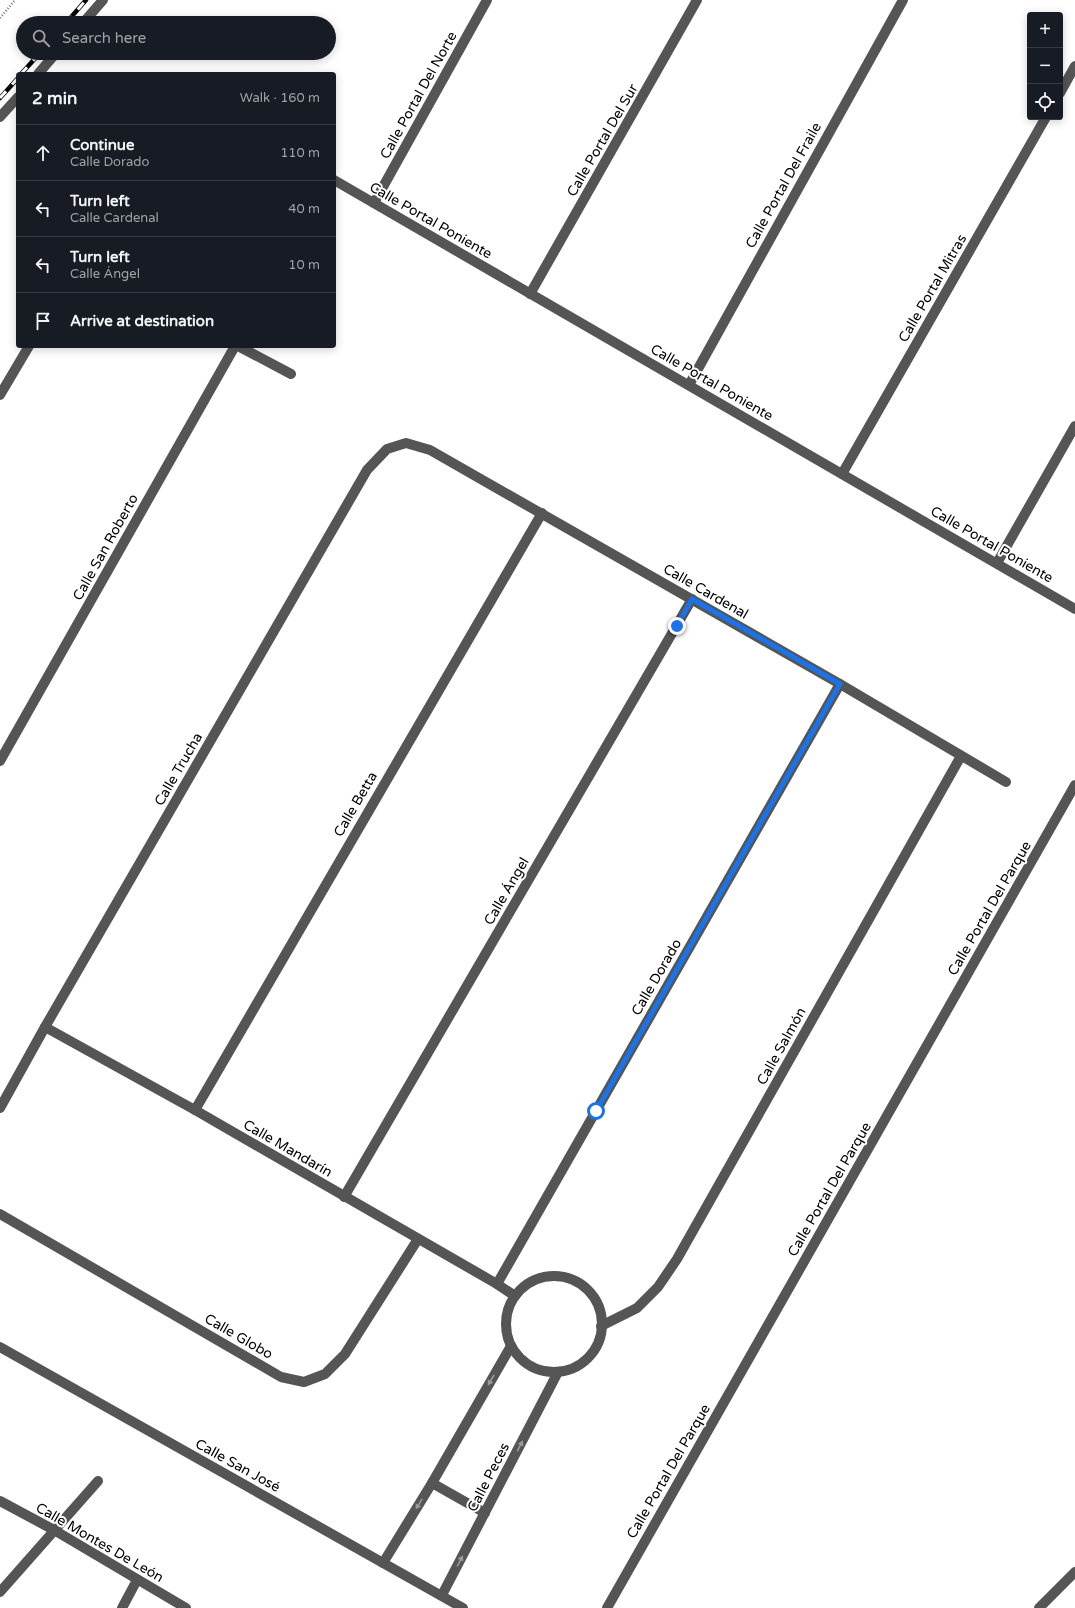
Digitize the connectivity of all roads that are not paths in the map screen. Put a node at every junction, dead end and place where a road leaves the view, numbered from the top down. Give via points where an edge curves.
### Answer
1 (103, 0) edge
2 (487, 0) edge
3 (697, 0) edge
4 (903, 0) edge
5 (89, 16) edge
6 (50, 60) edge
7 (1075, 66) edge
8 (40, 72) edge
9 (1063, 88) edge
10 (16, 99) edge
11 (0, 117) edge
12 (1044, 120) edge
13 (336, 181) edge
14 (374, 203) junction
15 (530, 294) junction
16 (28, 348) edge
17 (235, 348) edge
18 (240, 348) edge
19 (292, 374) dead end
20 (689, 385) junction
21 (0, 395) edge
22 (1075, 426) edge
23 (387, 449) joint
24 (842, 474) junction
25 (542, 513) junction
26 (997, 563) junction
27 (692, 599) junction
28 (1075, 608) edge
29 (840, 684) junction
30 (961, 756) junction
31 (0, 761) edge
32 (1006, 782) dead end
33 (1075, 785) edge
34 (45, 1026) junction
35 (0, 1108) edge
36 (195, 1110) junction
37 (344, 1197) junction
38 (0, 1214) edge
39 (418, 1239) junction
40 (497, 1284) junction
41 (515, 1296) junction
42 (601, 1326) junction
43 (511, 1346) junction
44 (0, 1347) edge
45 (558, 1372) junction
46 (98, 1482) dead end
47 (432, 1483) junction
48 (0, 1501) edge
49 (486, 1513) junction
50 (54, 1530) junction
51 (383, 1562) junction
52 (1075, 1572) edge
53 (137, 1580) junction
54 (0, 1592) edge
55 (442, 1595) junction
56 (122, 1608) edge
57 (186, 1608) edge
58 (463, 1608) edge
59 (606, 1608) edge
60 (1039, 1608) edge

1 - 5 street
2 - 14 street, Calle Portal Del Norte
3 - 15 street, Calle Portal Del Sur
4 - 20 street, Calle Portal Del Fraile
6 - 8 street
7 - 9 street
10 - 11 street
12 - 24 street, Calle Portal Mitras
13 - 14 street, Calle Portal Poniente
14 - 15 street, Calle Portal Poniente
15 - 20 street, Calle Portal Poniente
16 - 21 street
17 - 31 street, Calle San Roberto
18 - 19 street
20 - 24 street, Calle Portal Poniente
22 - 26 street
23 - 25 street, Calle Cardenal via 406,443 430,450
23 - 34 street, Calle Trucha via 367,470
24 - 26 street, Calle Portal Poniente
25 - 27 street, Calle Cardenal
25 - 36 street, Calle Betta
26 - 28 street, Calle Portal Poniente
27 - 29 street, Calle Cardenal
27 - 37 street, Calle Ángel
29 - 30 street, Calle Cardenal
29 - 40 street, Calle Dorado
30 - 32 street, Calle Cardenal
30 - 42 street, Calle Salmón via 676,1259 658,1287 637,1308
33 - 59 street, Calle Portal Del Parque
34 - 35 street, Calle Trucha
34 - 36 street, Calle Mandarín
36 - 37 street, Calle Mandarín
37 - 39 street, Calle Mandarín
38 - 39 street, Calle Globo via 281,1377 304,1382 326,1374 345,1354
39 - 40 street, Calle Mandarín
40 - 41 street, Calle Mandarín
41 - 42 street via 524,1286 549,1276 575,1281 595,1299 600,1312
41 - 43 street via 508,1308 506,1321 506,1334
42 - 45 street via 599,1339 584,1361
43 - 45 street via 530,1366
43 -> 47 street
44 - 51 street, Calle San José
49 -> 45 street, Calle Peces
46 - 50 street
47 - 49 street
47 -> 51 street
48 - 50 street, Calle Montes De León
55 -> 49 street, Calle Peces
50 - 53 street, Calle Montes De León
50 - 54 street
51 - 55 street, Calle San José
52 - 60 street
53 - 56 street
53 - 57 street, Calle Montes De León
55 - 58 street, Calle San José

